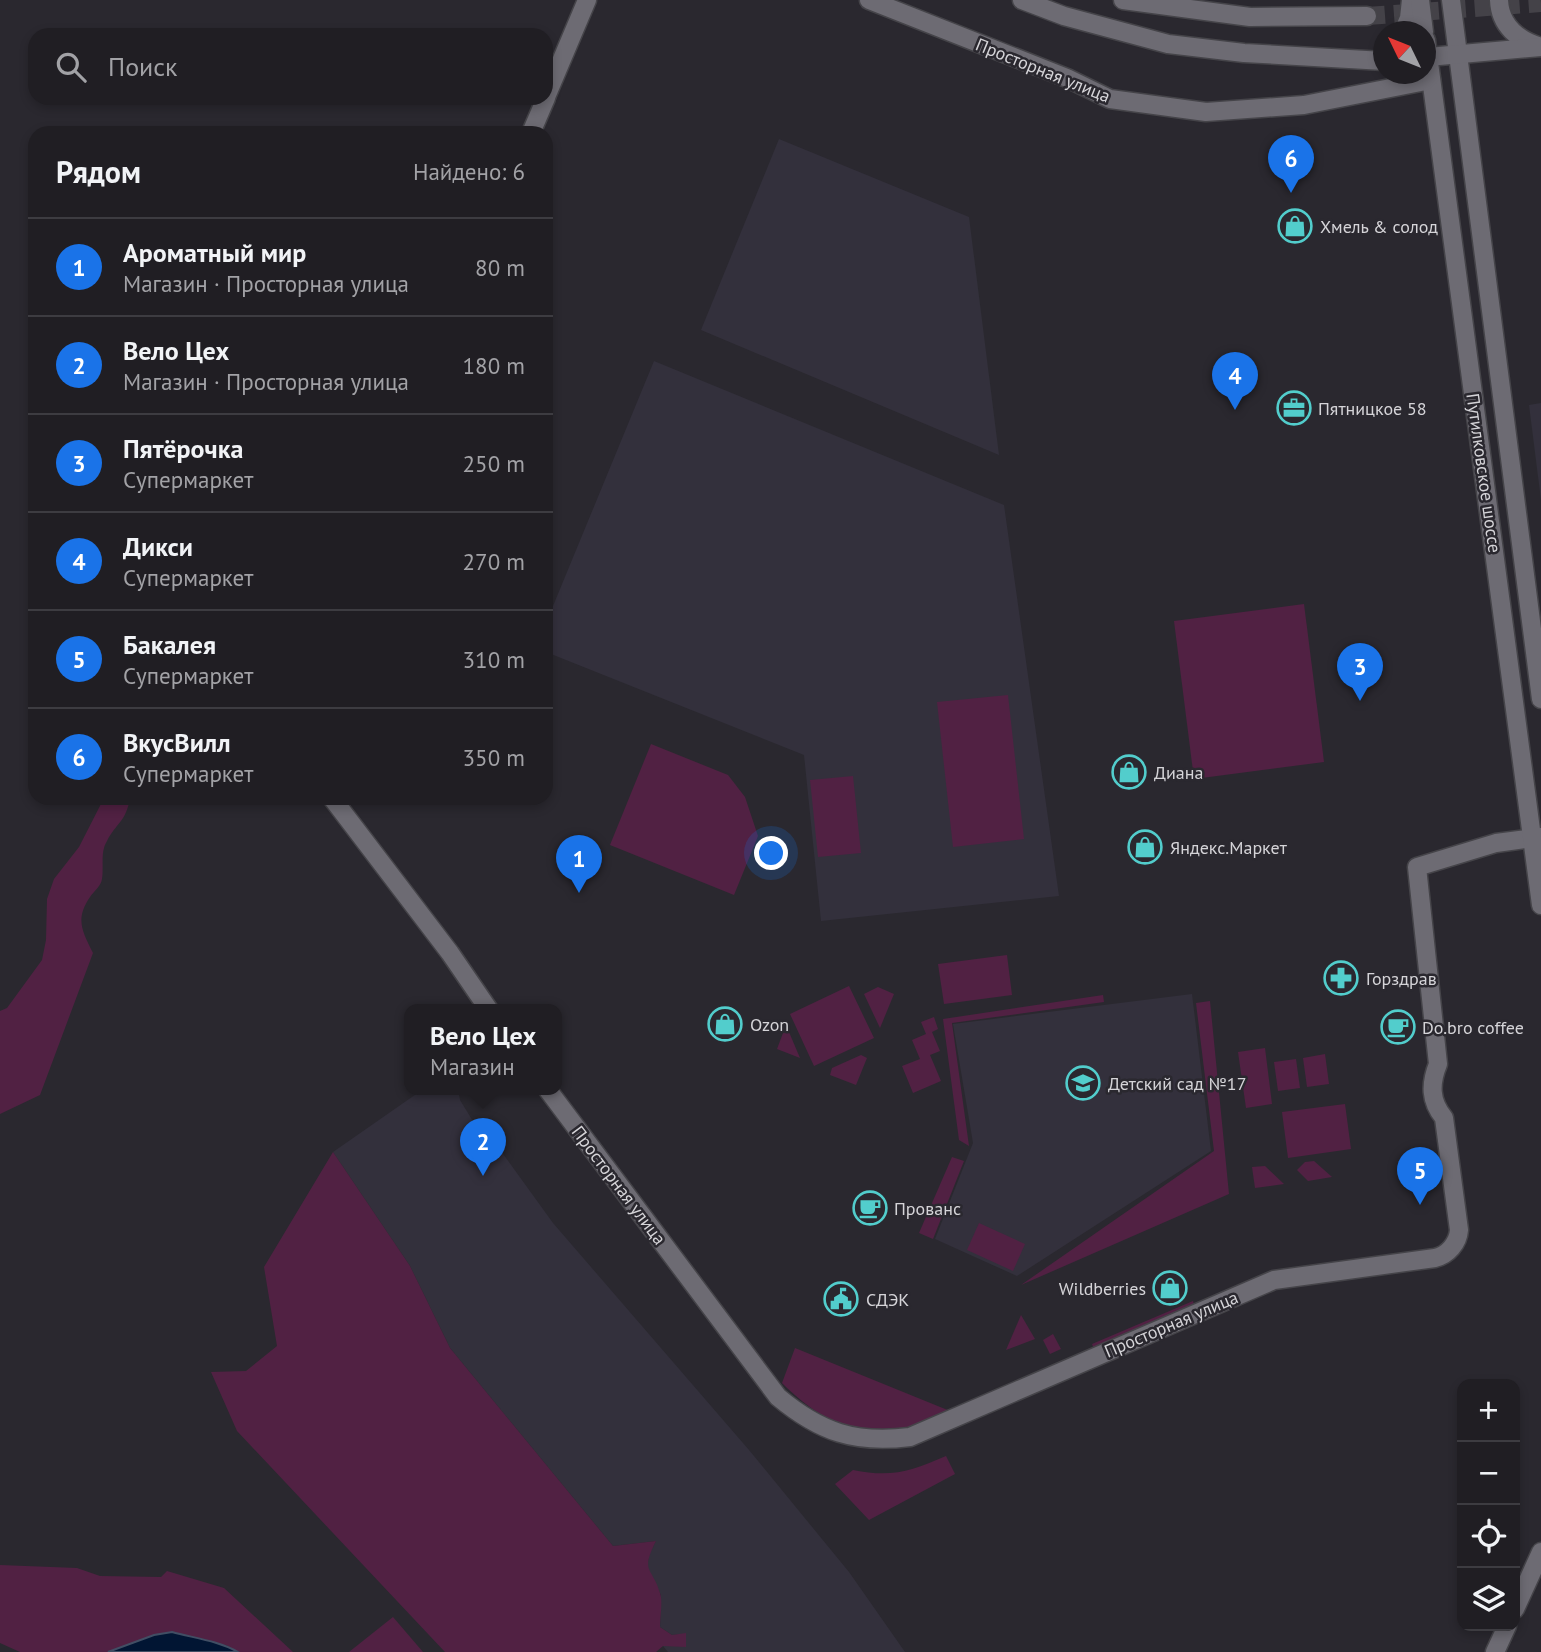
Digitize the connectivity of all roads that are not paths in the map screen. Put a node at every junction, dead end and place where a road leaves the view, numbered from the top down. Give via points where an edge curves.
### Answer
1 (587, 0) edge
2 (869, 0) edge
3 (1022, 0) edge
4 (1123, 0) edge
5 (1411, 0) edge
6 (1420, 0) edge
7 (1451, 0) edge
8 (1499, 0) edge
9 (1367, 16) tunnel mouth
10 (1408, 21) edge
11 (1423, 21) edge
12 (1541, 47) edge
13 (1436, 50) edge
14 (1373, 54) edge
15 (1458, 54) junction
16 (1358, 58) junction
17 (1373, 60) edge
18 (553, 81) edge
19 (1415, 84) edge
20 (1425, 84) edge
21 (543, 105) edge
22 (534, 126) edge
23 (1541, 699) edge
24 (1534, 803) edge
25 (337, 805) edge
26 (1537, 837) edge
27 (1541, 905) edge
28 (485, 1004) edge
29 (552, 1095) edge
30 (1541, 1552) edge
31 (1520, 1598) edge
32 (1505, 1631) edge
33 (1495, 1652) edge

1 - 18 street
2 - 19 street, Просторная улица via 1110,99 1206,112 1304,106
3 - 16 street via 1168,44
4 - 9 street via 1250,17
5 - 10 street
6 - 11 street
7 - 15 street, Путилковское шоссе
8 - 12 street via 1504,22 1513,34
12 - 15 street
13 - 15 street
14 - 16 street
15 - 23 street, Путилковское шоссе
16 - 17 street
20 - 24 street, Путилковское шоссе
21 - 22 street
24 - 26 street, Путилковское шоссе
25 - 28 street
26 - 27 street, Путилковское шоссе
26 - 29 street, Просторная улица via 1496,843 1417,867 1438,1064 1432,1080 1436,1108 1444,1118 1459,1230 1446,1252 1431,1259 1274,1280 910,1437 886,1440 839,1434 816,1425 778,1397
30 - 31 street
32 - 33 street

